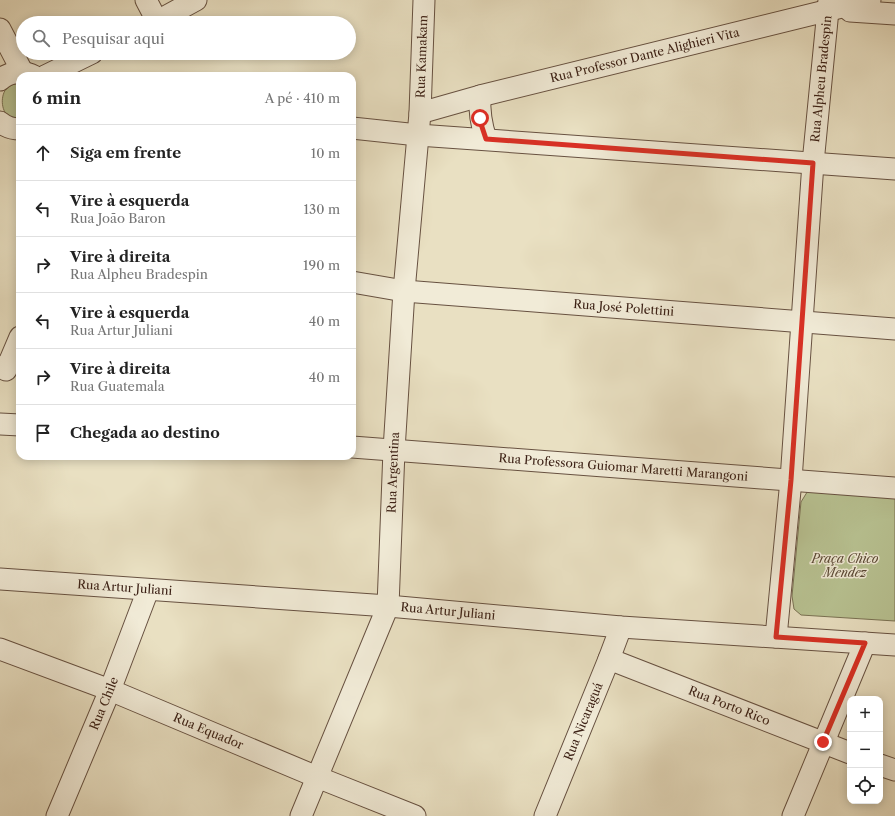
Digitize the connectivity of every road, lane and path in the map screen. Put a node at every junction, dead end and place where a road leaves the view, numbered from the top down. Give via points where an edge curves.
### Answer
1 (146, 0) edge
2 (196, 0) edge
3 (424, 0) edge
4 (870, 0) edge
5 (829, 5) edge
6 (895, 14) edge
7 (153, 16) edge
8 (167, 16) edge
9 (0, 29) edge
10 (16, 54) edge
11 (20, 60) edge
12 (78, 60) edge
13 (28, 72) edge
14 (53, 72) edge
15 (16, 73) edge
16 (0, 80) edge
17 (480, 96) junction
18 (420, 113) junction
19 (0, 122) edge
20 (356, 128) edge
21 (16, 129) edge
22 (418, 135) junction
23 (486, 139) junction
24 (813, 163) junction
25 (895, 169) edge
26 (356, 283) edge
27 (404, 291) junction
28 (801, 322) junction
29 (895, 329) edge
30 (16, 345) edge
31 (2, 374) edge
32 (0, 424) edge
33 (16, 425) edge
34 (356, 447) edge
35 (394, 450) junction
36 (791, 480) junction
37 (895, 488) edge
38 (0, 579) edge
39 (148, 590) junction
40 (388, 606) junction
41 (621, 627) junction
42 (776, 637) junction
43 (865, 643) junction
44 (895, 645) edge
45 (0, 650) edge
46 (609, 659) junction
47 (110, 690) junction
48 (823, 742) junction
49 (847, 752) edge
50 (883, 766) edge
51 (895, 770) edge
52 (317, 777) junction
53 (57, 816) edge
54 (301, 816) edge
55 (415, 816) edge
56 (545, 816) edge
57 (793, 816) edge

1 - 7 street
2 - 8 street
3 - 18 street, Rua Kamakam
4 - 5 street, Rua Professor Dante Alighieri Vita
5 - 6 street
5 - 17 street, Rua Professor Dante Alighieri Vita
5 - 24 street, Rua Alpheu Bradespin
9 - 10 street
11 - 13 street
12 - 14 street
15 - 16 street via 11,73
17 - 18 street, Rua Professor Dante Alighieri Vita
17 - 23 street via 480,118
18 - 22 street, Rua Argentina
19 - 21 street
20 - 22 street
22 - 23 street
22 - 27 street, Rua Argentina
23 - 24 street
24 - 25 street
24 - 28 street, Rua Alpheu Bradespin
26 - 27 street, Rua José Polettini
27 - 28 street, Rua José Polettini
27 - 35 street, Rua Argentina
28 - 29 street, Rua José Polettini
28 - 36 street, Rua Alpheu Bradespin
30 - 31 street
32 - 33 street
34 - 35 street, Rua Professora Guiomar Maretti Marangoni
35 - 36 street, Rua Professora Guiomar Maretti Marangoni
35 - 40 street, Rua Argentina
36 - 37 street, Rua Professora Guiomar Maretti Marangoni
36 - 42 street, Rua Alpheu Bradespin
38 - 39 street, Rua Artur Juliani
39 - 40 street, Rua Artur Juliani
39 - 47 street, Rua Chile
40 - 41 street, Rua Artur Juliani
40 - 52 street, Rua Argentina
41 - 42 street, Rua Artur Juliani
41 - 46 street, Rua Nicaraguá
42 - 43 street, Rua Artur Juliani
43 - 44 street, Rua Artur Juliani
43 - 48 street
45 - 47 street, Rua Equador
46 - 48 street, Rua Porto Rico
46 - 56 street, Rua Nicaraguá
47 - 52 street, Rua Equador
47 - 53 street, Rua Chile
48 - 49 street, Rua Porto Rico
48 - 57 street
50 - 51 street
52 - 54 street, Rua Argentina
52 - 55 street, Rua Equador

